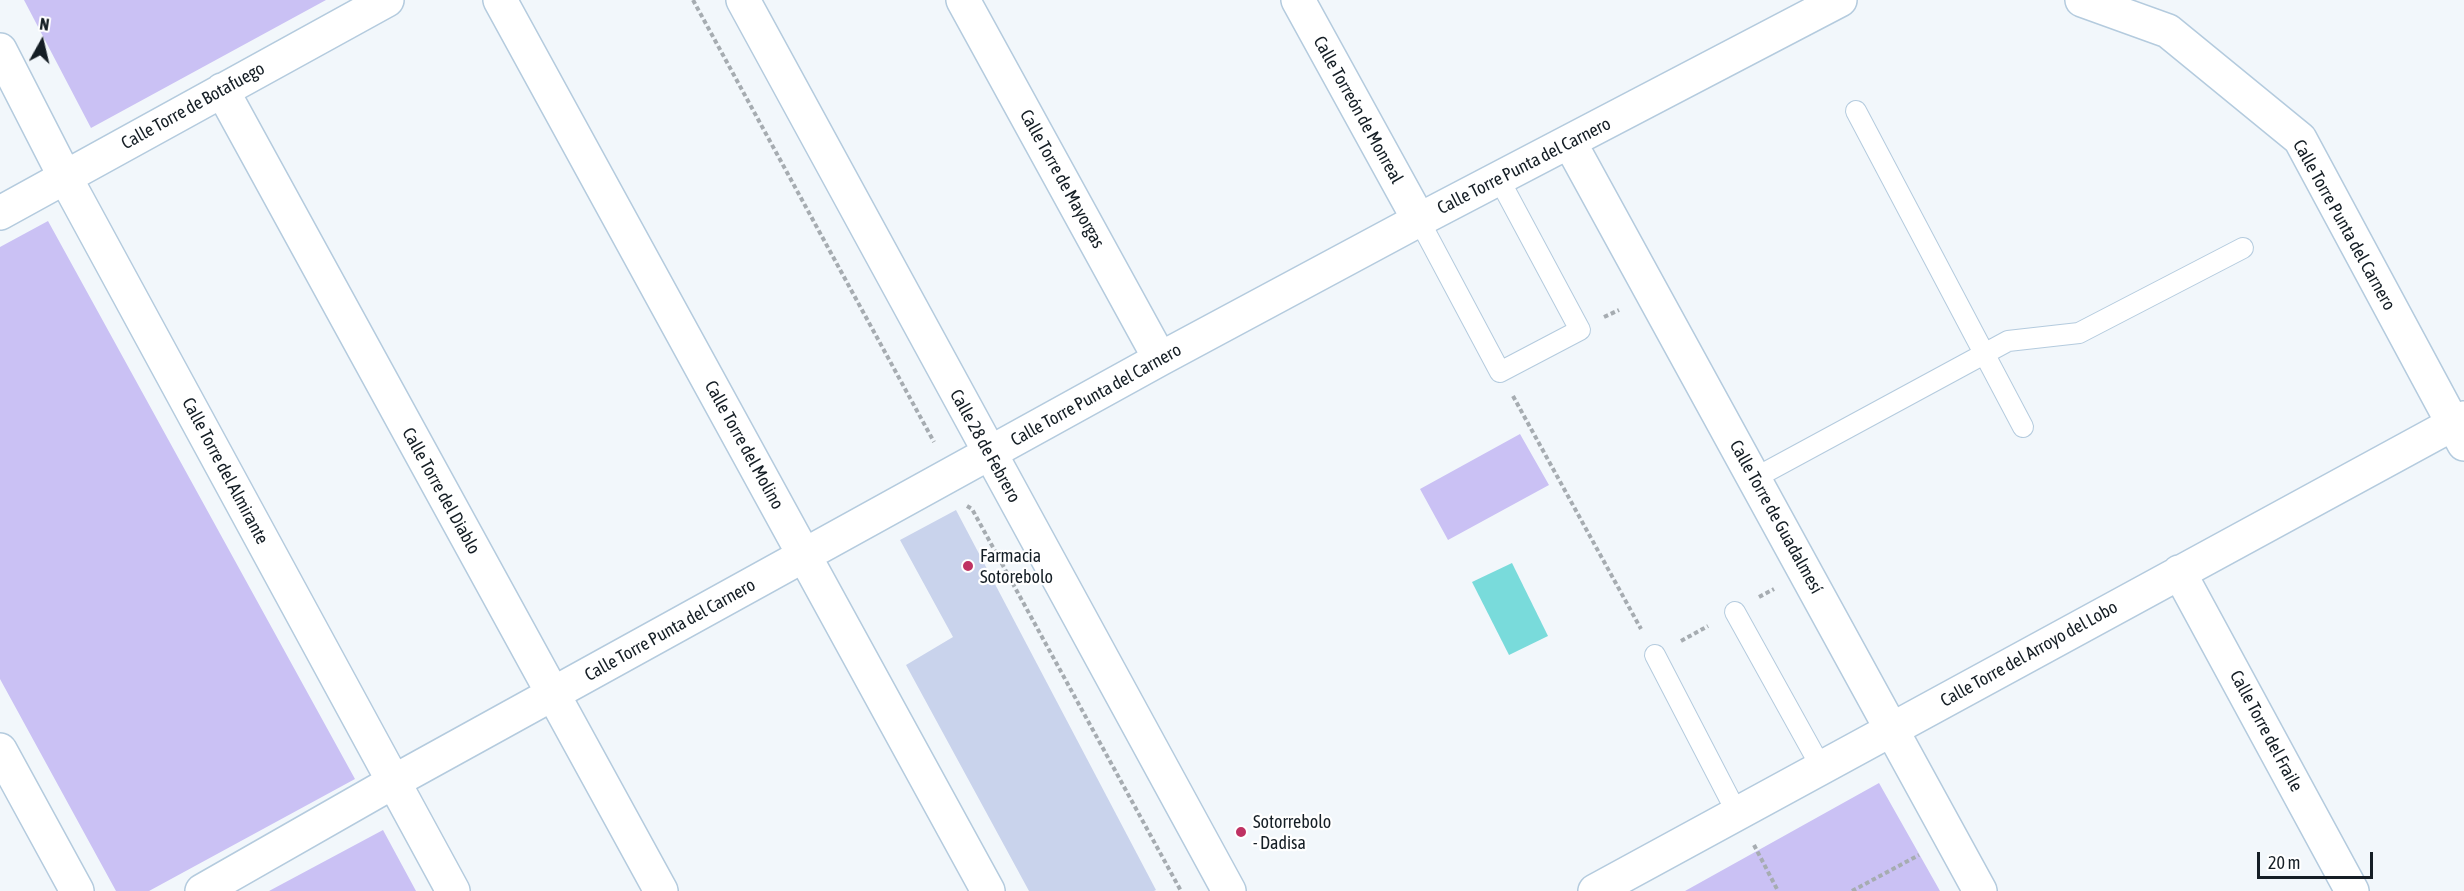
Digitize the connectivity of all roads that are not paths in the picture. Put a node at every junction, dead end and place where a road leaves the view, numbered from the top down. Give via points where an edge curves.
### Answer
1 (387, 0) edge
2 (500, 0) edge
3 (742, 0) edge
4 (963, 0) edge
5 (1298, 0) edge
6 (1840, 0) edge
7 (2082, 0) edge
8 (0, 50) edge
9 (222, 90) junction
10 (1856, 111) dead end
11 (1570, 143) junction
12 (65, 177) junction
13 (1499, 179) junction
14 (0, 213) edge
15 (1419, 220) junction
16 (2242, 248) dead end
17 (1985, 354) junction
18 (1160, 359) junction
19 (2023, 427) dead end
20 (2460, 429) edge
21 (989, 454) junction
22 (1755, 478) junction
23 (804, 555) junction
24 (2179, 572) junction
25 (1735, 612) road end
26 (1655, 655) road end
27 (553, 695) junction
28 (1892, 729) junction
29 (0, 750) edge
30 (1821, 767) junction
31 (393, 782) junction
32 (1737, 813) junction
33 (77, 891) edge
34 (202, 891) edge
35 (453, 891) edge
36 (661, 891) edge
37 (988, 891) edge
38 (1228, 891) edge
39 (1595, 891) edge
40 (1980, 891) edge
41 (2352, 891) edge

1 - 9 street, Calle Torre de Botafuego
2 - 23 street, Calle Torre del Molino
3 - 21 street, Calle 28 de Febrero
4 - 18 street, Calle Torre de Mayorgas
5 - 15 street, Calle Torreón de Monreal
6 - 11 street, Calle Torre Punta del Carnero
7 - 20 street, Calle Torre Punta del Carnero via 2168,31 2300,139
8 - 12 street, Calle Torre del Almirante
9 - 12 street, Calle Torre de Botafuego
9 - 27 street, Calle Torre del Diablo
10 - 17 lane
11 - 13 street, Calle Torre Punta del Carnero
11 - 22 street, Calle Torre de Guadalmesí
12 - 14 street, Calle Torre de Botafuego
12 - 31 street, Calle Torre del Almirante
13 - 15 street, Calle Torre Punta del Carnero
13 - 15 lane via 1580,330 1500,372
15 - 18 street, Calle Torre Punta del Carnero
16 - 17 lane via 2079,333 2008,341
17 - 19 lane
17 - 22 lane
18 - 21 street, Calle Torre Punta del Carnero
20 - 24 street, Calle Torre del Arroyo del Lobo
21 - 23 street, Calle Torre Punta del Carnero
21 - 38 street, Calle 28 de Febrero
22 - 28 street, Calle Torre de Guadalmesí
23 - 27 street, Calle Torre Punta del Carnero
23 - 37 street, Calle Torre del Molino
24 - 28 street, Calle Torre del Arroyo del Lobo
24 - 41 street, Calle Torre del Fraile
25 - 30 lane
26 - 32 lane
27 - 31 street, Calle Torre Punta del Carnero
27 - 36 street, Calle Torre del Diablo
28 - 30 street, Calle Torre del Arroyo del Lobo
28 - 40 street, Calle Torre de Guadalmesí
29 - 33 street
30 - 32 street, Calle Torre del Arroyo del Lobo
31 - 34 street, Calle Torre Punta del Carnero
31 - 35 street, Calle Torre del Almirante
32 - 39 street, Calle Torre del Arroyo del Lobo

